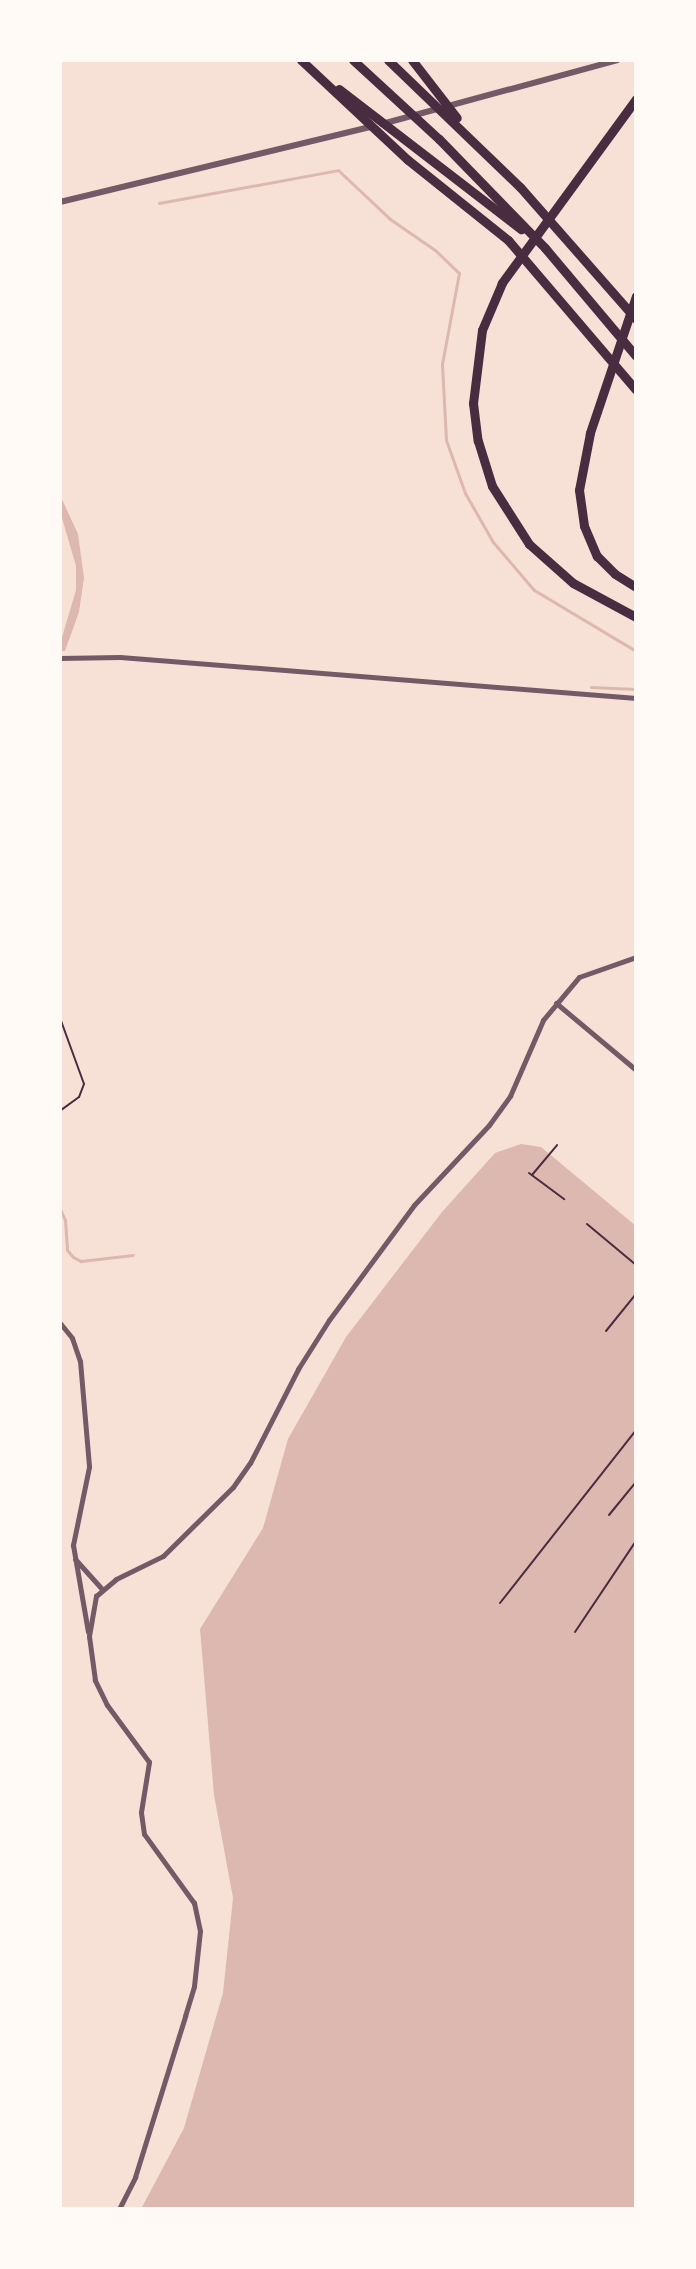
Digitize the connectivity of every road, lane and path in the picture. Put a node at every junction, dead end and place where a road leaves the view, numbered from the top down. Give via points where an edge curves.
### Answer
1 (301, 60) edge
2 (353, 60) edge
3 (388, 60) edge
4 (412, 60) edge
5 (617, 60) edge
6 (636, 99) edge
7 (476, 142) junction
8 (60, 202) edge
9 (545, 248) junction
10 (636, 296) edge
11 (636, 319) edge
12 (636, 356) edge
13 (636, 390) edge
14 (636, 587) edge
15 (636, 617) edge
16 (60, 658) edge
17 (636, 698) edge
18 (636, 957) edge
19 (556, 1003) junction
20 (60, 1018) edge
21 (636, 1070) edge
22 (60, 1111) edge
23 (557, 1145) dead end
24 (564, 1199) dead end
25 (587, 1224) dead end
26 (636, 1265) edge
27 (636, 1294) edge
28 (60, 1323) edge
29 (606, 1331) dead end
30 (636, 1430) edge
31 (636, 1482) edge
32 (609, 1515) dead end
33 (636, 1541) edge
34 (75, 1558) junction
35 (102, 1589) junction
36 (500, 1603) dead end
37 (575, 1632) dead end
38 (89, 1636) junction
39 (119, 2209) edge

1 - 9 highway
1 - 13 highway via 408,160 508,240
2 - 9 highway
3 - 7 highway
4 - 7 highway
5 - 8 street via 477,100
6 - 15 highway via 517,261 487,315 474,368 475,421 486,472 508,516 540,557 590,594
7 - 11 highway via 562,231
9 - 12 highway
10 - 14 highway via 584,451 580,508 597,556
16 - 17 street via 135,658
18 - 19 street via 589,971
19 - 21 street
19 - 35 street via 532,1039 501,1109 414,1205 329,1320 240,1478 163,1556
20 - 22 path via 84,1084 79,1097
23 - 24 path via 530,1174
25 - 26 path
27 - 29 path
28 - 34 street via 80,1361 89,1467 75,1524
30 - 36 path
31 - 32 path
33 - 37 path
34 - 35 street
34 - 38 street
35 - 38 street via 92,1605
38 - 39 street via 98,1690 149,1762 141,1812 144,1834 189,1894 200,1919 197,1968 185,2016 135,2177

